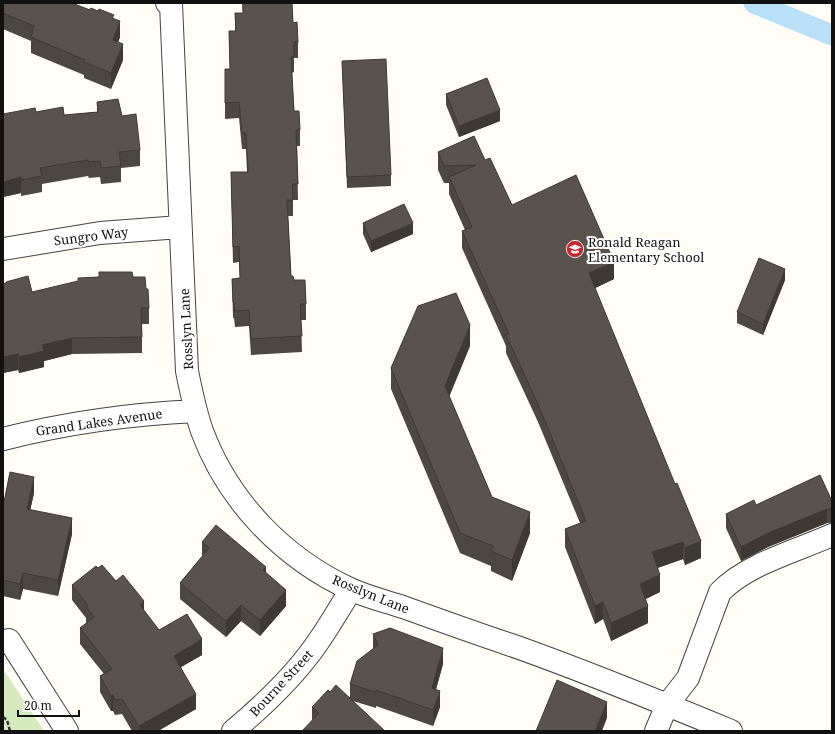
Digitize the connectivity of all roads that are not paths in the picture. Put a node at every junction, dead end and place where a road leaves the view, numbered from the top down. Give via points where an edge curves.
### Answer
1 (169, 4) edge
2 (180, 227) junction
3 (3, 249) edge
4 (196, 411) junction
5 (3, 439) edge
6 (832, 535) edge
7 (351, 590) junction
8 (6, 641) edge
9 (667, 705) junction
10 (67, 731) edge
11 (233, 731) edge
12 (656, 731) edge
13 (731, 731) edge

1 - 2 street, Rosslyn Lane
2 - 3 street, Sungro Way via 100,233
2 - 4 street, Rosslyn Lane via 187,370
4 - 5 street, Grand Lakes Avenue via 96,420
4 - 7 street, Rosslyn Lane via 216,463 258,523 286,549 317,572
6 - 9 street via 752,569 730,582 720,592 688,678
7 - 9 street, Rosslyn Lane via 570,666
7 - 11 street, Bourne Street via 318,643 287,680 254,714
8 - 10 street
9 - 12 street
9 - 13 street, Rosslyn Lane

